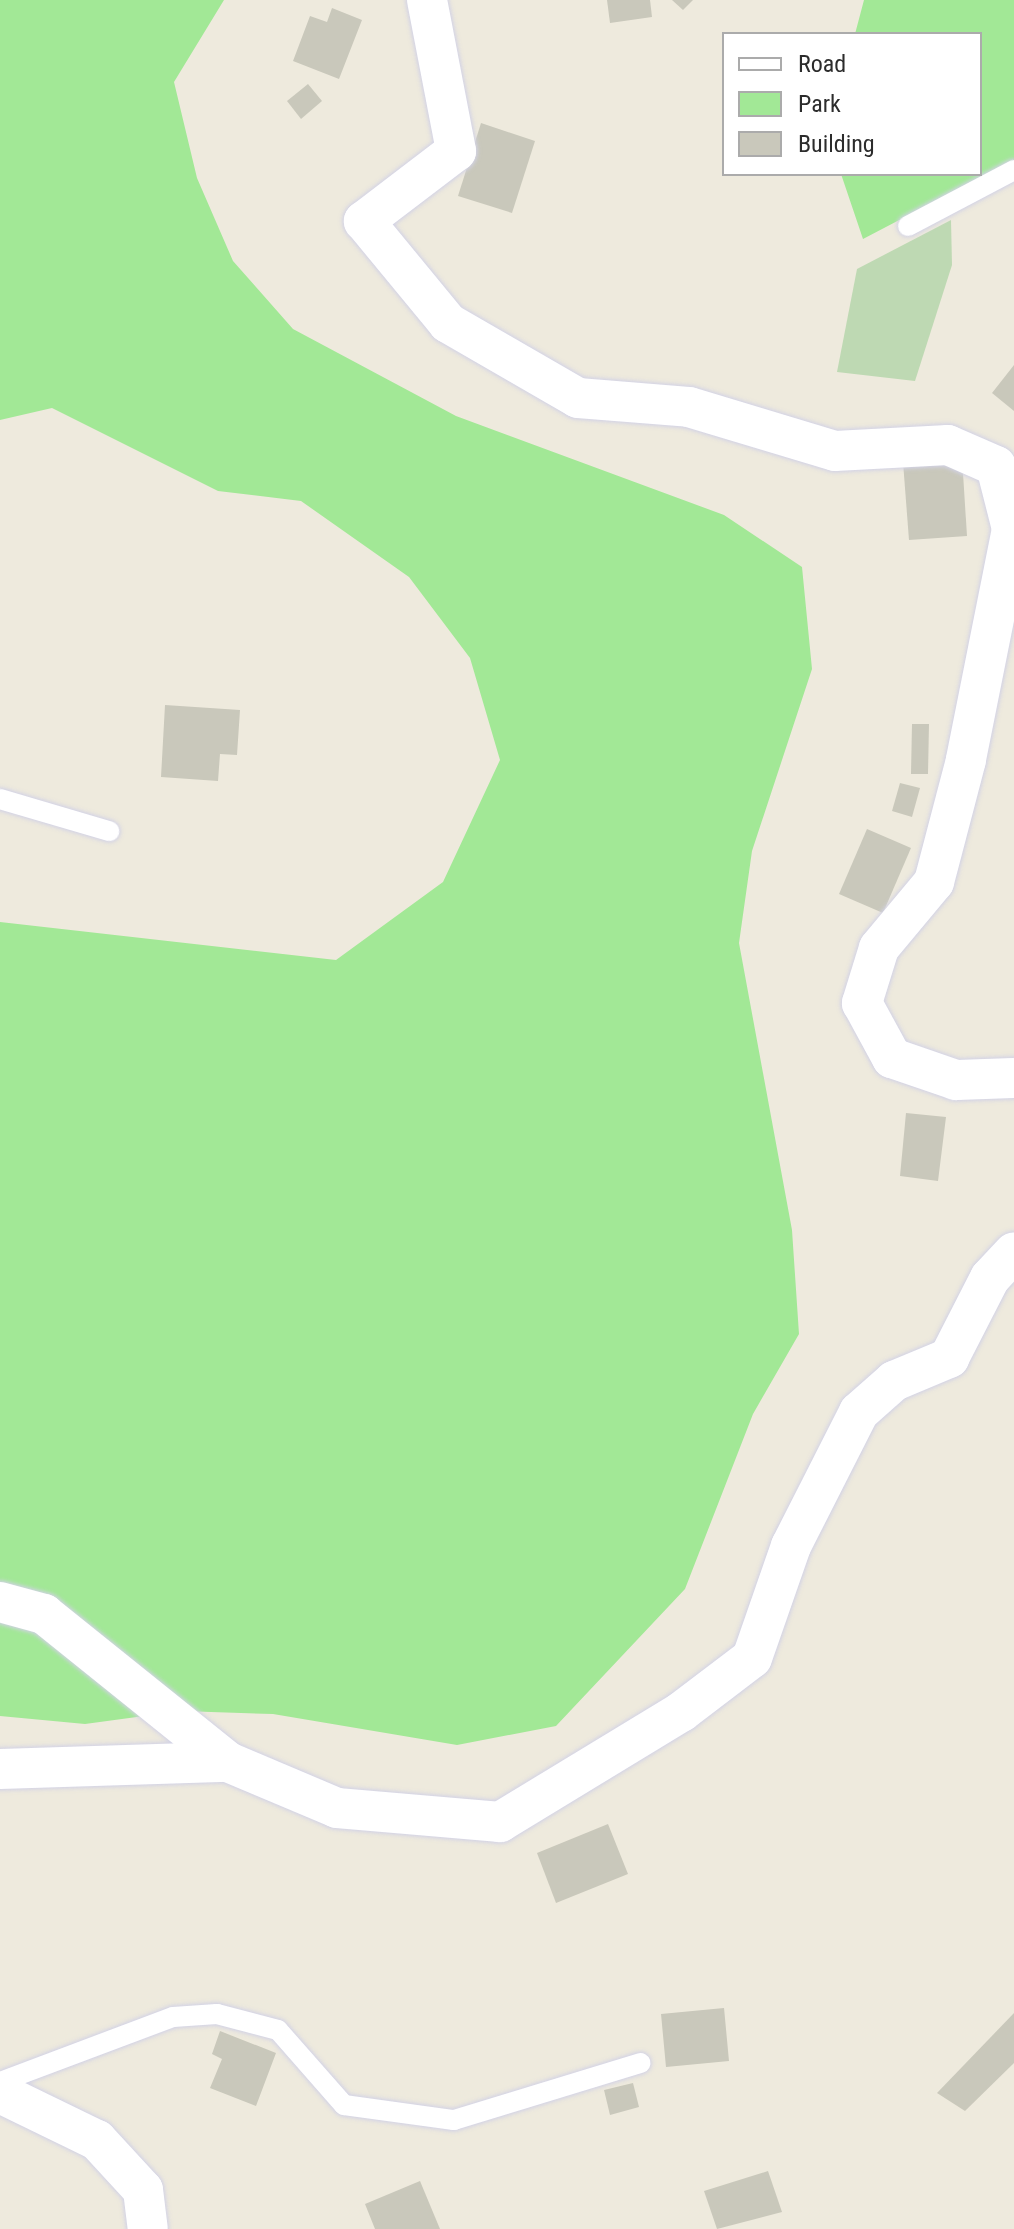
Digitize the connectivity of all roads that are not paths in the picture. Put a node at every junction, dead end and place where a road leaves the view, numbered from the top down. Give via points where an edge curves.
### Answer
1 (427, 0) edge
2 (1014, 170) edge
3 (908, 226) dead end
4 (0, 799) edge
5 (109, 831) dead end
6 (1014, 1078) edge
7 (1014, 1252) edge
8 (0, 1602) edge
9 (228, 1762) junction
10 (0, 1769) edge
11 (640, 2063) dead end
12 (0, 2082) edge
13 (0, 2093) edge
14 (148, 2229) edge

1 - 6 street via 456,151 364,221 448,323 578,398 689,407 835,451 948,445 996,466 1012,529 966,760 934,882 879,948 862,1003 892,1058 956,1080
2 - 3 lane
4 - 5 lane
7 - 9 street via 990,1278 949,1358 894,1381 859,1412 791,1546 752,1658 681,1712 500,1822 337,1808
8 - 9 street via 44,1614
9 - 10 street
11 - 12 lane via 454,2120 344,2105 278,2030 217,2014 173,2017
13 - 14 street via 97,2140 143,2190

